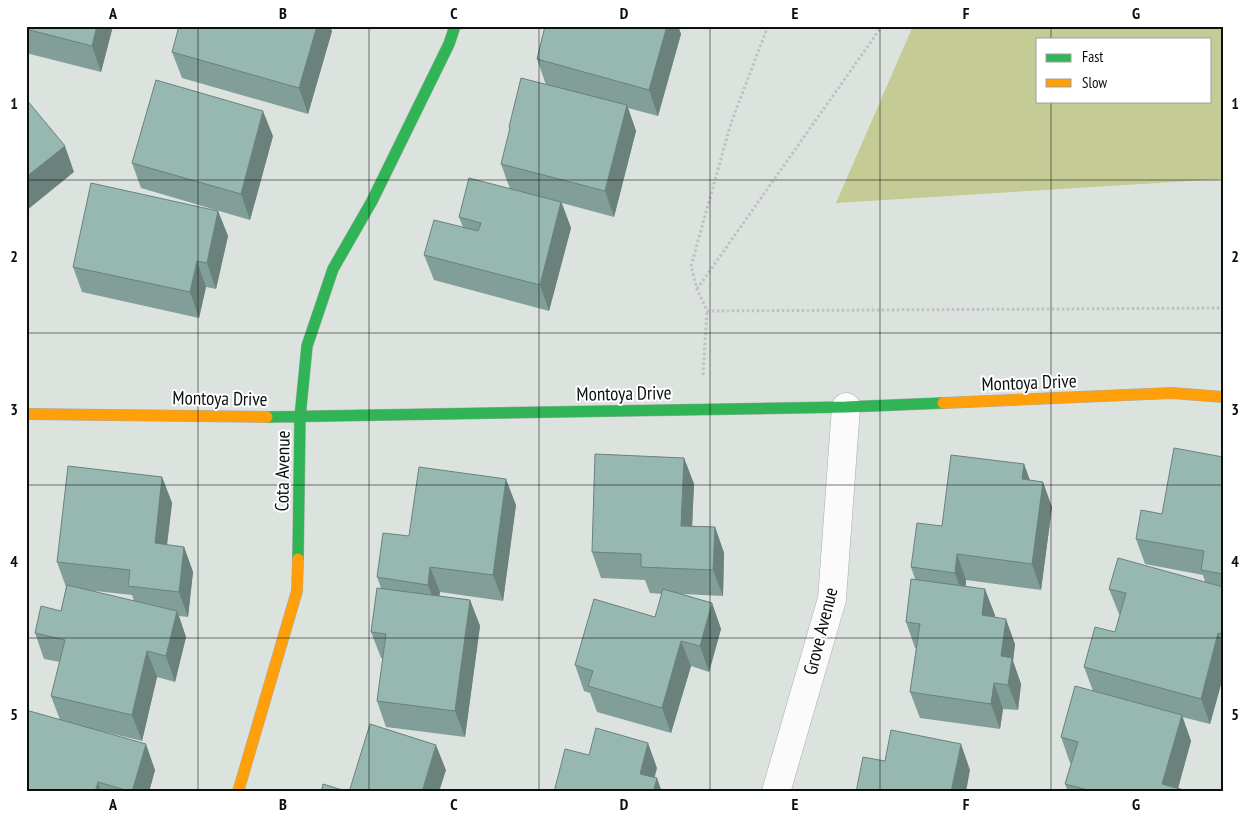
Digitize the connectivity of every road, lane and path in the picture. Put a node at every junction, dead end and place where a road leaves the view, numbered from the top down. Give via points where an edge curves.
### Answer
1 (455, 26) edge
2 (768, 26) edge
3 (882, 26) edge
4 (697, 289) junction
5 (1223, 308) edge
6 (706, 311) junction
7 (1223, 397) edge
8 (846, 407) junction
9 (700, 409) junction
10 (26, 414) edge
11 (300, 417) junction
12 (238, 792) edge
13 (776, 792) edge

1 - 11 street, Cota Avenue via 372,201 334,269 307,346
2 - 4 path via 731,123 691,266
3 - 4 path
4 - 6 path
5 - 6 path
6 - 9 path
7 - 8 street, Montoya Drive via 1172,393
8 - 9 street, Montoya Drive
8 - 13 street, Grove Avenue via 832,600
9 - 11 street, Montoya Drive
10 - 11 street, Montoya Drive
11 - 12 street, Cota Avenue via 297,591

